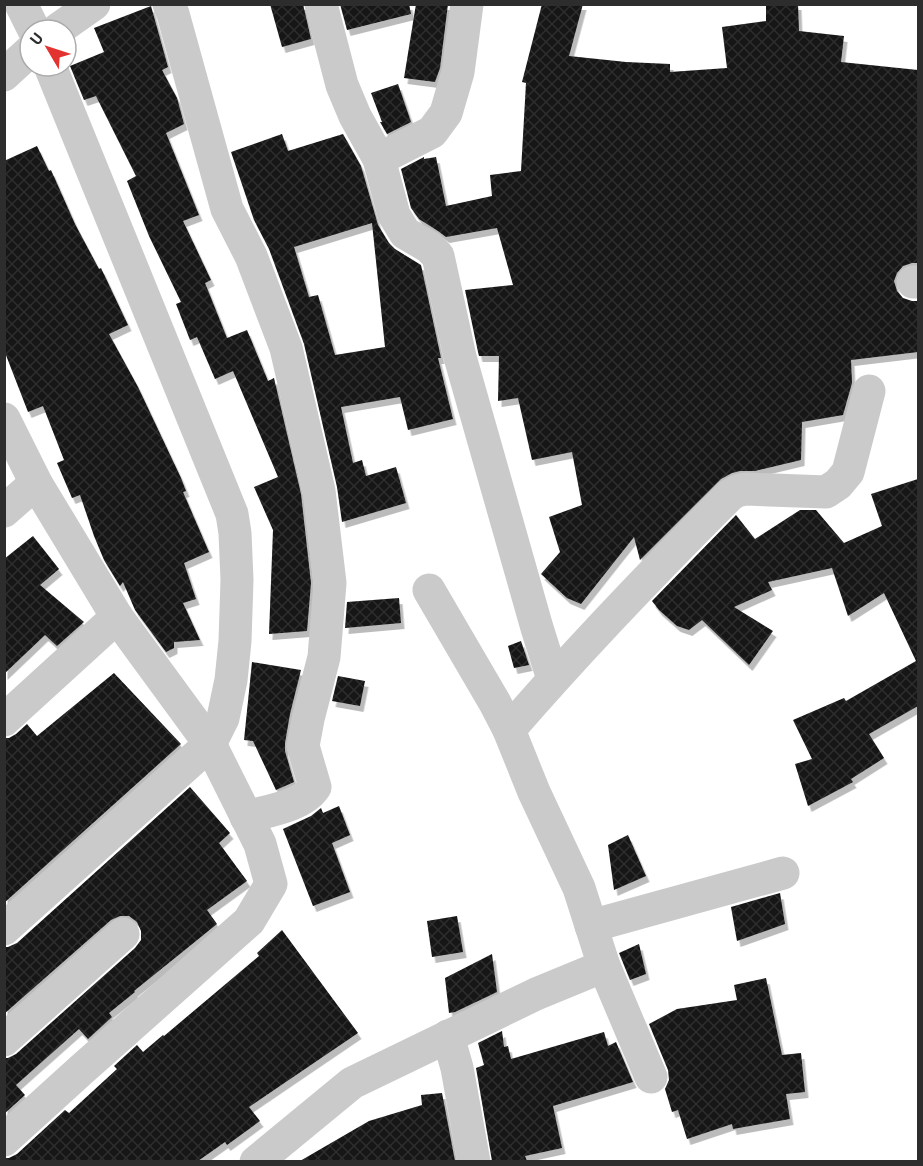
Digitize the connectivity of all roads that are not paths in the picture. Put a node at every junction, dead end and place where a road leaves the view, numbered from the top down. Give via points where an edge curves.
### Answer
1 (21, 4) edge
2 (94, 4) edge
3 (169, 4) edge
4 (321, 4) edge
5 (467, 4) edge
6 (28, 18) edge
7 (74, 18) edge
8 (18, 62) edge
9 (4, 75) edge
10 (55, 78) edge
11 (379, 159) junction
12 (868, 391) dead end
13 (4, 419) edge
14 (36, 483) junction
15 (4, 511) edge
16 (429, 590) dead end
17 (117, 618) junction
18 (553, 679) junction
19 (4, 720) edge
20 (509, 730) junction
21 (210, 744) junction
22 (246, 817) junction
23 (783, 873) dead end
24 (591, 926) junction
25 (4, 929) edge
26 (123, 934) dead end
27 (604, 966) junction
28 (448, 1036) junction
29 (4, 1040) edge
30 (651, 1077) dead end
31 (4, 1140) edge
32 (256, 1161) edge
33 (474, 1161) edge

1 - 6 street
2 - 7 street
3 - 22 street via 227,209 251,256 285,348 319,491 330,583 324,657 303,746 315,787 298,801
4 - 11 street via 342,86
5 - 11 street via 458,72 446,113 432,132
8 - 9 street
10 - 21 street via 232,514 237,553 235,641 223,718
11 - 18 street via 394,215 405,233 438,256 460,357
12 - 18 street via 849,472 838,484 825,492 745,489 730,495
13 - 14 street
14 - 15 street
14 - 17 street
16 - 20 street
17 - 19 street
17 - 21 street
18 - 20 street
20 - 24 street via 579,888
21 - 22 street
21 - 25 street
22 - 31 street via 260,844 271,884 249,921
23 - 24 street
24 - 27 street
26 - 29 street
27 - 28 street
27 - 30 street
28 - 32 street via 352,1083
28 - 33 street

